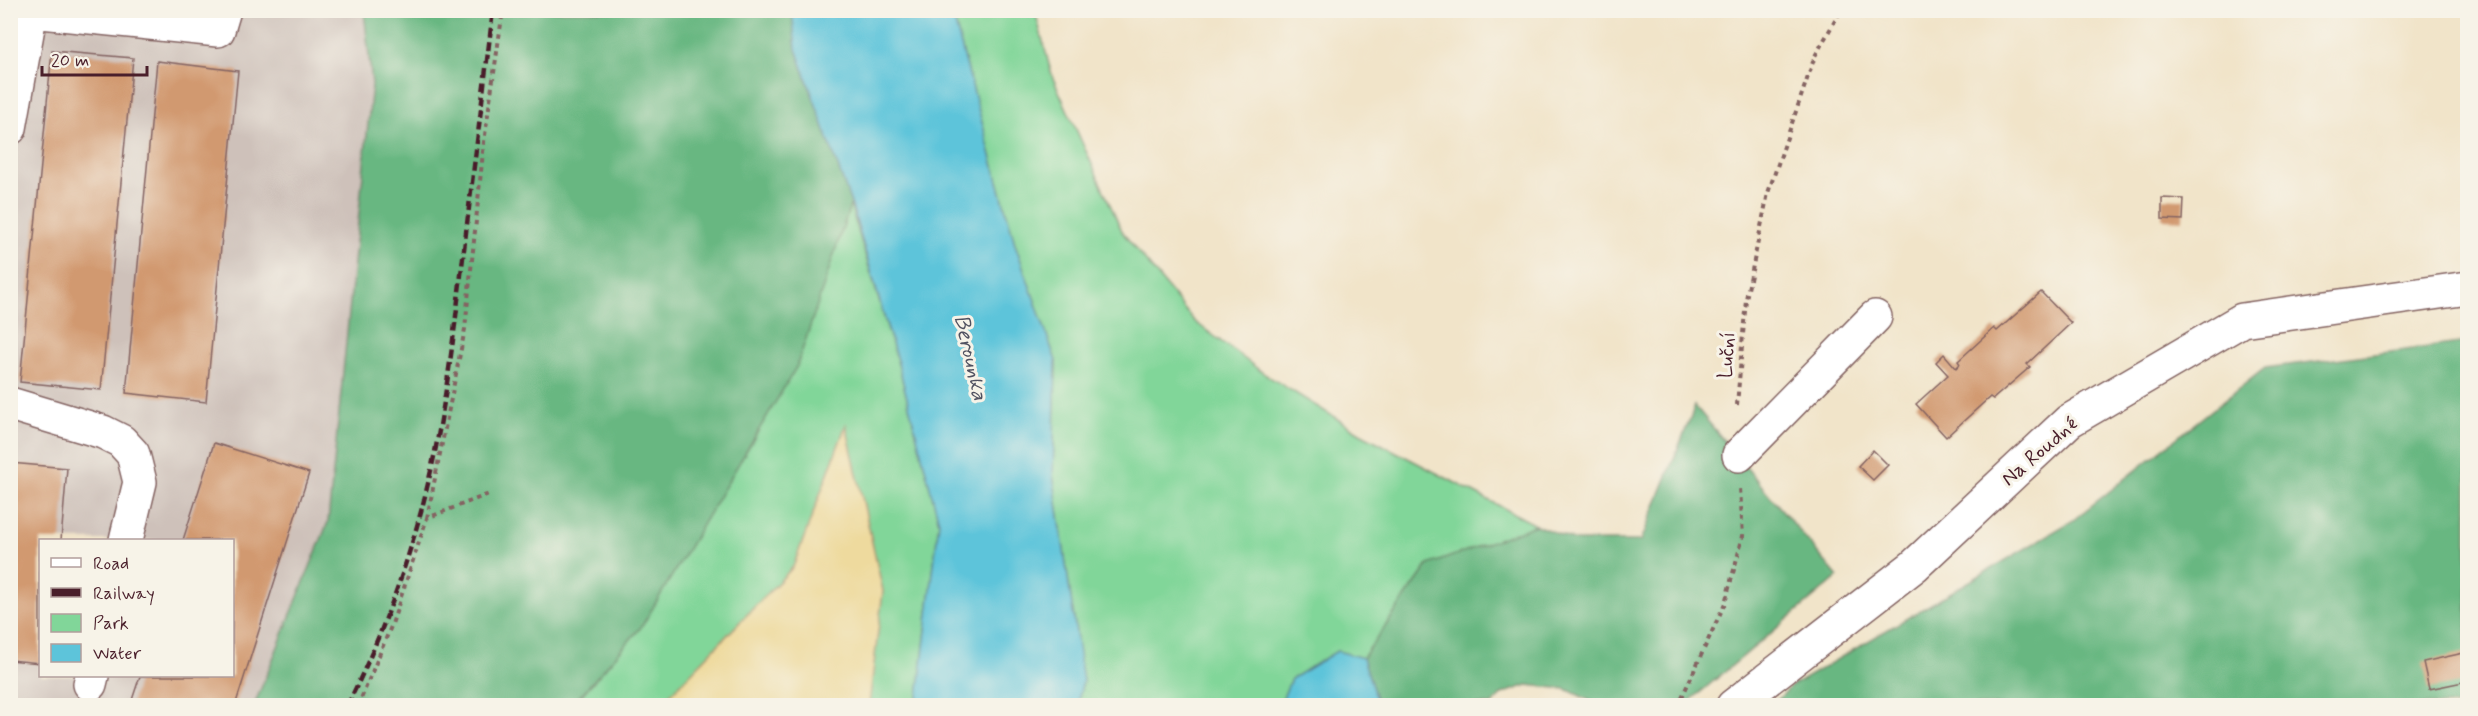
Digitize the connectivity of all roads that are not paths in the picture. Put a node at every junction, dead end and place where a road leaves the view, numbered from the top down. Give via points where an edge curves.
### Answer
1 (224, 10) edge
2 (28, 11) edge
3 (10, 128) edge
4 (2468, 288) edge
5 (1875, 317) dead end
6 (10, 404) edge
7 (1739, 455) road end
8 (126, 539) edge
9 (1733, 705) edge

1 - 2 street via 218,30
2 - 3 street
4 - 9 street, Na Roudné via 2242,320 2069,421 1914,566
5 - 7 street
6 - 8 street via 103,432 121,441 133,454 140,482

